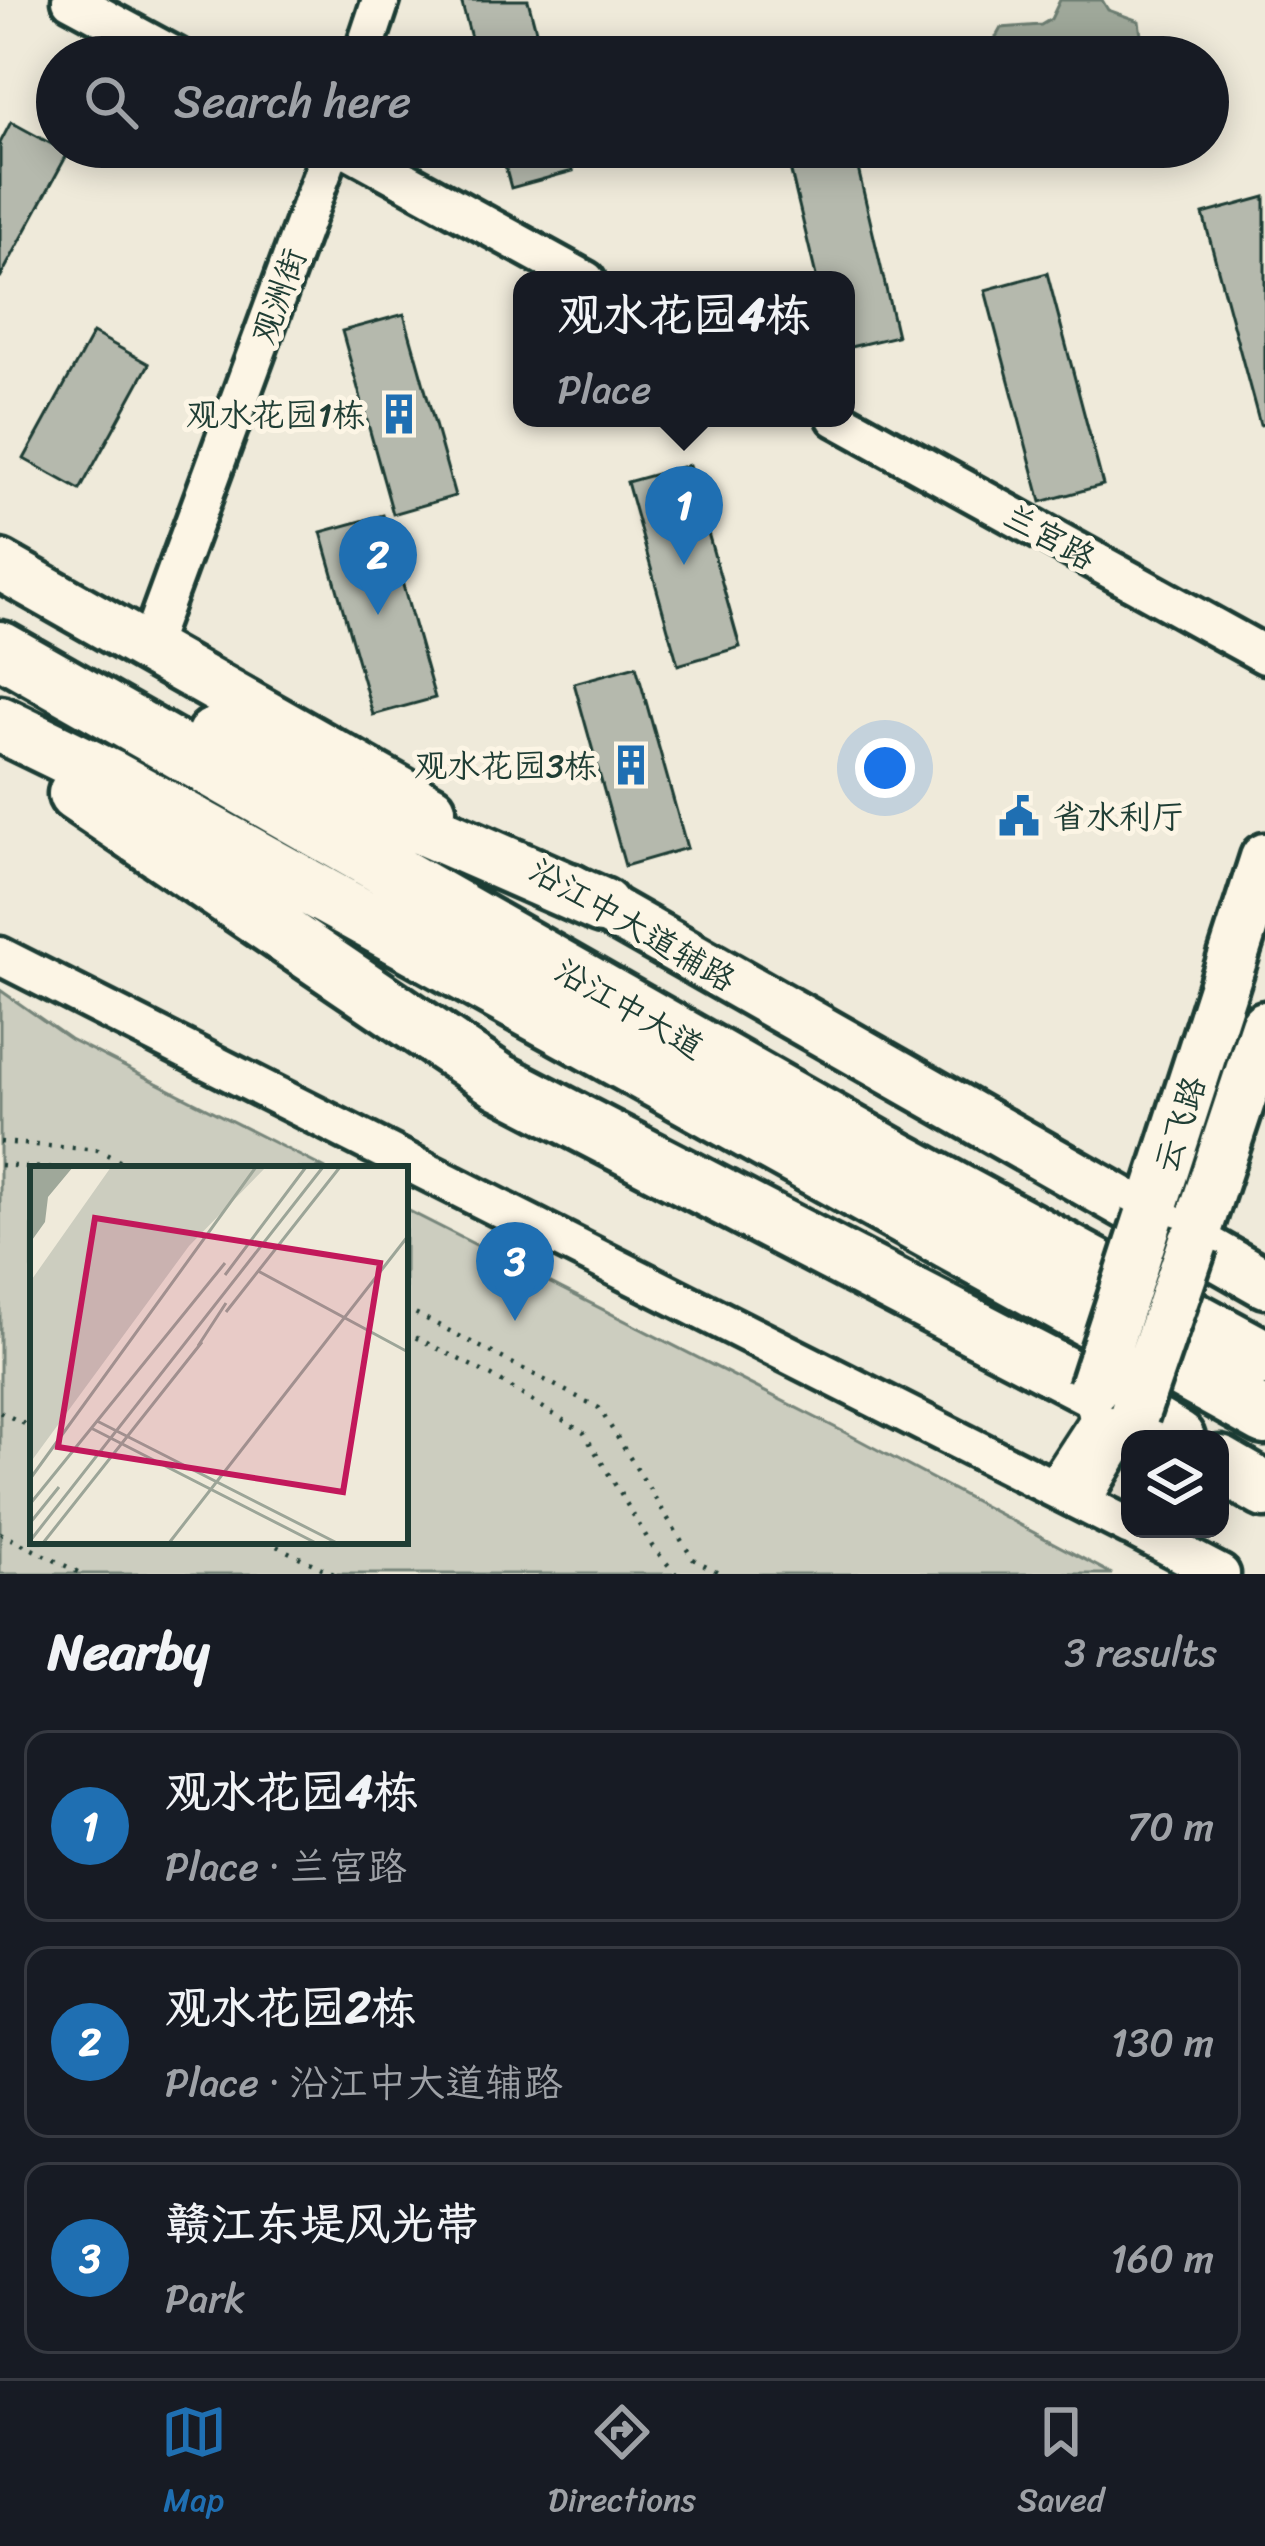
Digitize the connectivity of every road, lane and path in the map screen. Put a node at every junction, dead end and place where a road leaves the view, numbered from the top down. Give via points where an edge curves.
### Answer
1 (71, 0) edge
2 (381, 0) edge
3 (138, 36) edge
4 (369, 36) edge
5 (324, 168) edge
6 (382, 168) edge
7 (570, 271) edge
8 (852, 427) edge
9 (0, 565) edge
10 (0, 645) edge
11 (148, 648) junction
12 (1265, 655) edge
13 (0, 724) edge
14 (0, 742) edge
15 (1265, 858) edge
16 (602, 906) junction
17 (0, 956) edge
18 (1265, 1026) edge
19 (0, 1142) edge
20 (0, 1165) edge
21 (129, 1166) edge
22 (30, 1167) edge
23 (1149, 1217) junction
24 (1193, 1243) junction
25 (1265, 1283) edge
26 (408, 1310) edge
27 (408, 1334) edge
28 (1265, 1358) edge
29 (0, 1412) edge
30 (1135, 1414) edge
31 (1265, 1418) edge
32 (30, 1427) edge
33 (1229, 1469) edge
34 (1265, 1490) edge
35 (1068, 1494) junction
36 (1121, 1522) edge
37 (0, 1534) edge
38 (1151, 1538) edge
39 (272, 1544) edge
40 (82, 1574) edge
41 (334, 1574) edge
42 (676, 1574) edge
43 (722, 1574) edge
44 (1221, 1574) edge

1 - 3 street
2 - 4 street
5 - 11 street, 观洲街
6 - 7 street
8 - 12 street, 兰宫路
9 - 11 main road, 沿江中大道辅路
10 - 16 highway
10 - 28 highway, 沿江中大道 via 896,1159
11 - 16 main road, 沿江中大道辅路
13 - 31 highway, 沿江中大道 via 132,789
14 - 30 highway via 499,1081
15 - 23 main road, 云飞路
16 - 23 main road, 沿江中大道辅路
17 - 35 street
18 - 24 main road, 云飞路
19 - 21 path via 98,1150
20 - 22 path
23 - 24 main road, 沿江中大道辅路
23 - 30 main road, 云飞路, bridge
24 - 25 main road, 沿江中大道辅路
24 - 30 main road, 云飞路, bridge
26 - 43 path via 599,1408 692,1559
27 - 42 path via 584,1433
29 - 32 path
30 - 35 street via 1098,1421
33 - 34 highway
35 - 36 street
37 - 40 path
38 - 44 street
39 - 41 path

